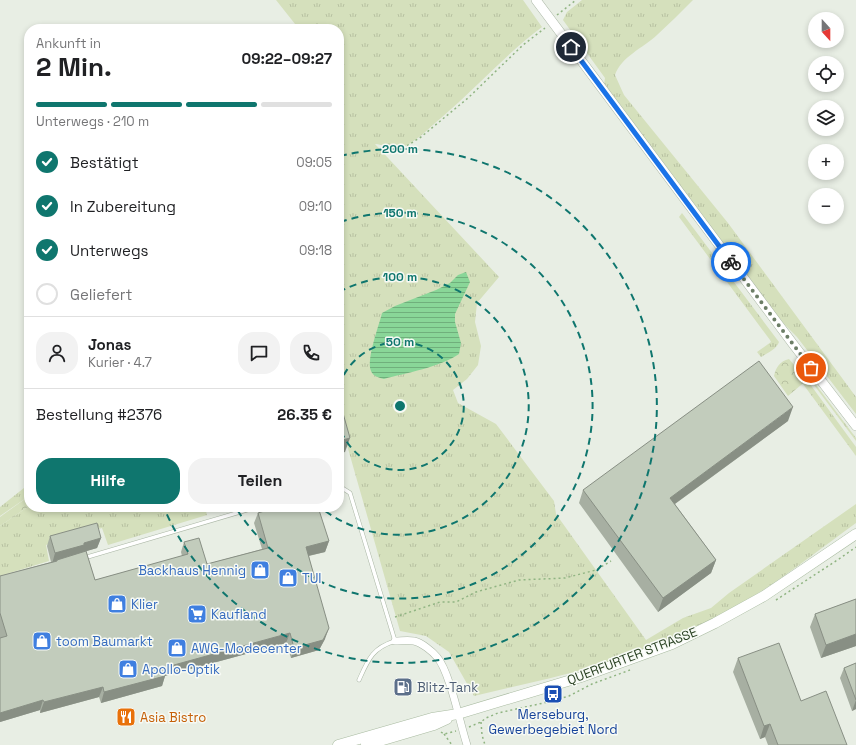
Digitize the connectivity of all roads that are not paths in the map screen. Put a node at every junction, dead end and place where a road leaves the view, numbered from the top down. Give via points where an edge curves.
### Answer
1 (536, 0) edge
2 (856, 426) edge
3 (344, 489) edge
4 (240, 512) edge
5 (856, 534) edge
6 (76, 560) edge
7 (395, 641) junction
8 (359, 680) dead end
9 (458, 714) junction
10 (338, 745) edge
11 (366, 745) edge
12 (467, 745) edge

1 - 2 street
3 - 7 lane via 350,493
4 - 6 lane
5 - 9 main road, QUERFURTER STRASSE via 764,596 672,644 581,677
7 - 8 lane via 383,645 369,658
7 - 9 street via 414,641 437,657 445,672
9 - 10 main road, QUERFURTER STRASSE via 432,718
9 - 11 main road, QUERFURTER STRASSE via 434,725
9 - 12 street

